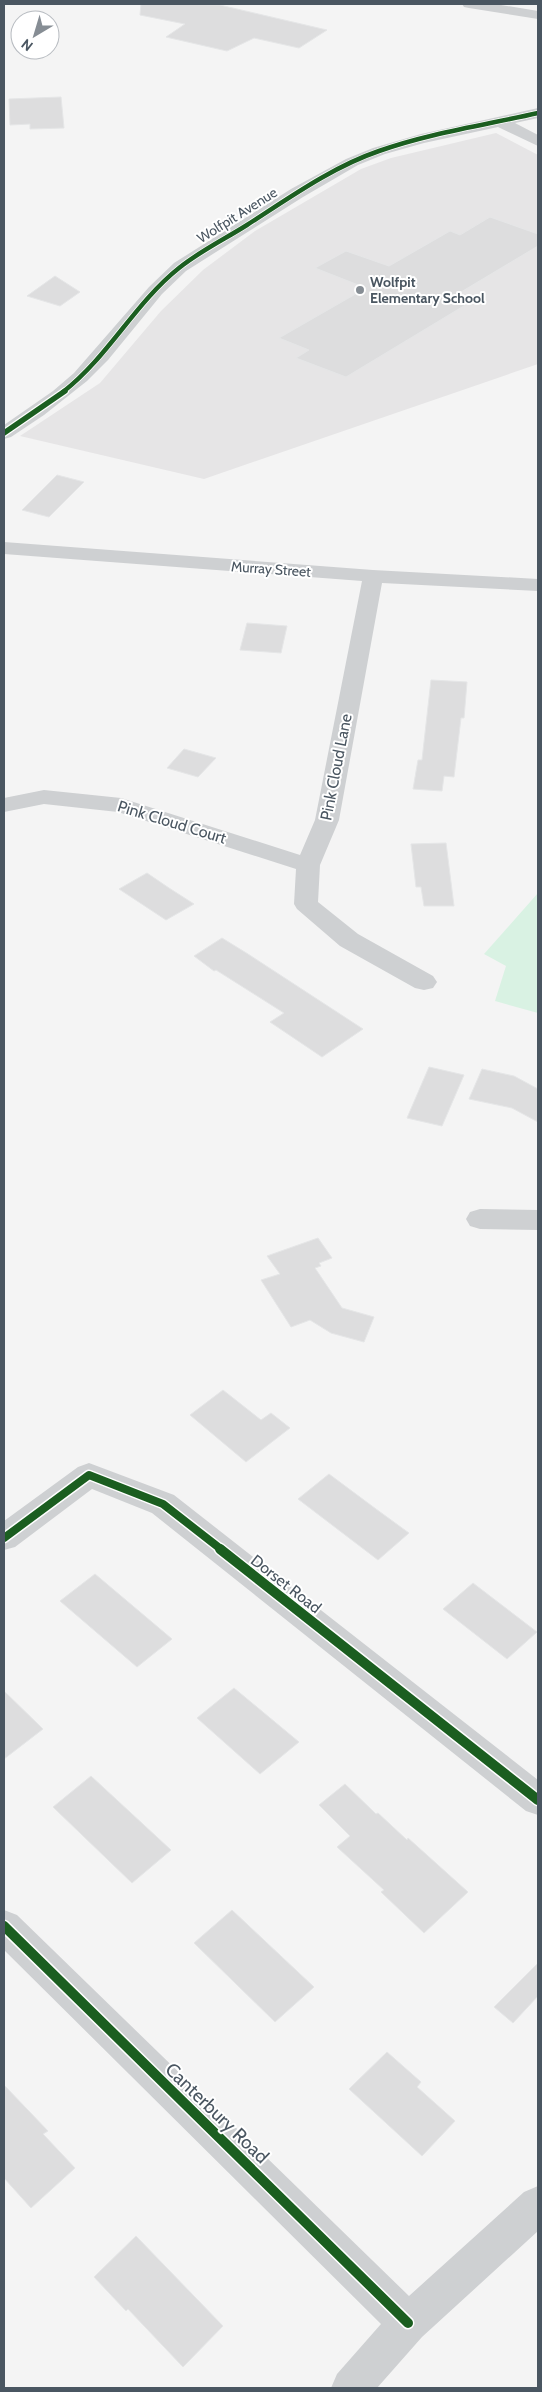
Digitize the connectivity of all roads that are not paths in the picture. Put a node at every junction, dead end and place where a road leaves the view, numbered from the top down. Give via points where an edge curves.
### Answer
1 (469, 4) edge
2 (538, 15) edge
3 (538, 113) edge
4 (499, 122) junction
5 (538, 141) edge
6 (4, 433) edge
7 (4, 548) edge
8 (373, 576) junction
9 (538, 585) edge
10 (4, 805) edge
11 (308, 865) junction
12 (424, 982) dead end
13 (480, 1219) dead end
14 (538, 1220) edge
15 (4, 1538) edge
16 (538, 1800) edge
17 (4, 1926) edge
18 (538, 2205) edge
19 (408, 2323) junction
20 (351, 2388) edge

1 - 2 street
3 - 4 street, Wolfpit Avenue
4 - 5 street
4 - 6 street, Wolfpit Avenue via 421,139 362,158 314,182 234,232 172,273 90,369 46,405
7 - 8 street, Murray Street
8 - 9 street, Murray Street
8 - 11 street, Pink Cloud Lane via 327,820
10 - 11 street, Pink Cloud Court via 44,797 121,805
11 - 12 street, Pink Cloud Lane via 306,904 349,940
13 - 14 street
15 - 16 street, Dorset Road via 89,1475 162,1504
17 - 19 street, Canterbury Road
18 - 19 street
19 - 20 street

